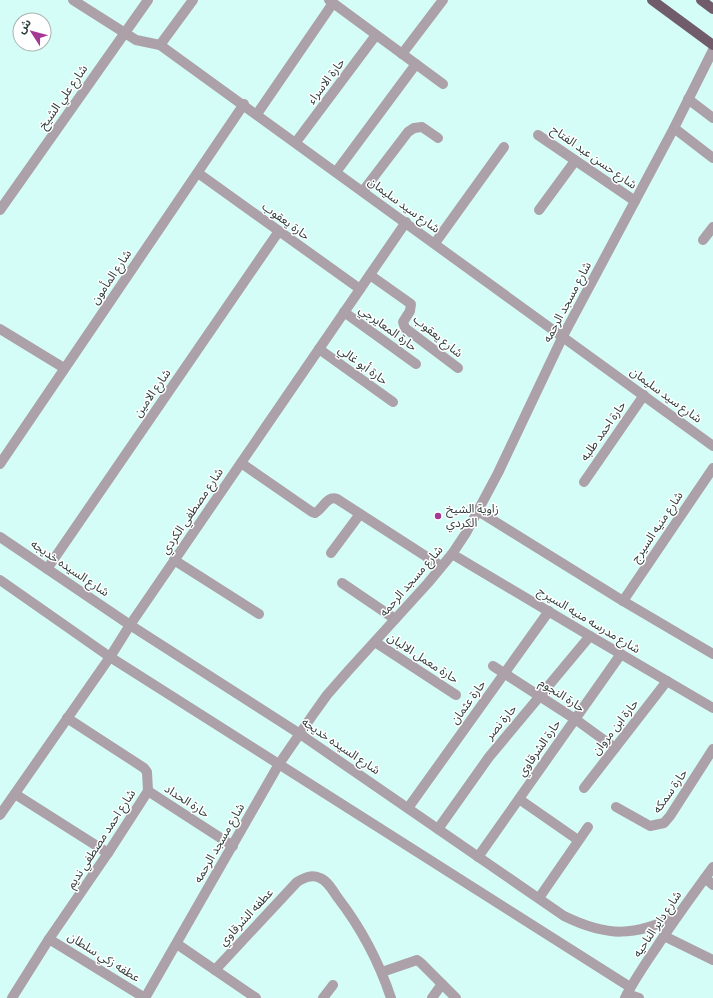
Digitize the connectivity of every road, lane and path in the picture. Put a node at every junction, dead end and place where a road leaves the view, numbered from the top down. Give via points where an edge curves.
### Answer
1 (73, 0) edge
2 (148, 0) edge
3 (193, 0) edge
4 (443, 0) edge
5 (652, 0) edge
6 (701, 0) edge
7 (331, 2) edge
8 (713, 9) edge
9 (124, 33) junction
10 (376, 35) junction
11 (160, 45) junction
12 (713, 45) edge
13 (713, 50) edge
14 (402, 54) junction
15 (416, 64) junction
16 (443, 84) dead end
17 (688, 99) junction
18 (244, 104) junction
19 (257, 114) junction
20 (713, 118) edge
21 (674, 128) junction
22 (538, 135) dead end
23 (438, 138) dead end
24 (296, 142) junction
25 (504, 147) dead end
26 (713, 158) edge
27 (576, 160) junction
28 (336, 172) junction
29 (198, 173) junction
30 (363, 191) junction
31 (634, 201) junction
32 (0, 210) edge
33 (539, 210) dead end
34 (406, 222) junction
35 (713, 227) edge
36 (279, 232) junction
37 (703, 240) dead end
38 (435, 243) junction
39 (370, 275) junction
40 (360, 289) junction
41 (344, 312) junction
42 (0, 329) edge
43 (563, 336) junction
44 (319, 349) junction
45 (416, 364) dead end
46 (64, 368) junction
47 (458, 368) dead end
48 (644, 395) junction
49 (393, 402) dead end
50 (713, 446) edge
51 (241, 463) junction
52 (0, 464) edge
53 (713, 468) edge
54 (584, 482) dead end
55 (478, 511) junction
56 (360, 514) junction
57 (0, 537) edge
58 (331, 553) dead end
59 (452, 554) junction
60 (174, 560) junction
61 (441, 566) junction
62 (47, 569) junction
63 (0, 580) edge
64 (342, 583) dead end
65 (623, 601) junction
66 (549, 611) junction
67 (259, 614) dead end
68 (395, 620) junction
69 (130, 625) junction
70 (590, 636) junction
71 (375, 642) junction
72 (621, 654) junction
73 (713, 654) edge
74 (110, 657) junction
75 (493, 666) dead end
76 (505, 674) junction
77 (667, 682) junction
78 (456, 695) dead end
79 (540, 696) junction
80 (713, 708) edge
81 (67, 718) junction
82 (575, 719) junction
83 (300, 734) junction
84 (615, 748) junction
85 (713, 749) edge
86 (279, 764) junction
87 (584, 788) dead end
88 (148, 791) junction
89 (15, 794) junction
90 (519, 799) junction
91 (616, 807) dead end
92 (408, 808) junction
93 (0, 815) edge
94 (588, 827) dead end
95 (438, 829) junction
96 (578, 840) junction
97 (233, 846) junction
98 (108, 853) junction
99 (478, 857) junction
100 (713, 866) edge
101 (704, 878) junction
102 (713, 885) edge
103 (539, 898) junction
104 (678, 915) junction
105 (664, 936) junction
106 (50, 939) junction
107 (177, 944) junction
108 (713, 960) edge
109 (215, 970) junction
110 (382, 972) junction
111 (442, 984) junction
112 (333, 985) dead end
113 (628, 993) edge
114 (12, 998) edge
115 (145, 998) edge
116 (256, 998) edge
117 (323, 998) edge
118 (391, 998) edge
119 (432, 998) edge
120 (456, 998) edge
121 (639, 998) edge

1 - 9 street, شارع سيد سليمان
2 - 9 street, شارع علي الشيخ
3 - 11 street
4 - 14 street
5 - 12 main road
6 - 8 main road
7 - 10 street
7 - 19 street
9 - 11 street, شارع سيد سليمان via 136,40
9 - 32 street, شارع علي الشيخ
10 - 14 street
10 - 24 street, حارة الاسراء
11 - 18 street, شارع سيد سليمان
13 - 17 street, شارع مسجد الرحمه
14 - 15 street
15 - 16 street
15 - 28 street
17 - 20 street
17 - 21 street, شارع مسجد الرحمه
18 - 19 street, شارع سيد سليمان
18 - 29 street, شارع المأمون
19 - 24 street, شارع سيد سليمان
21 - 26 street
21 - 31 street, شارع مسجد الرحمه
22 - 27 street, شارع حسن عبد الفتاح
23 - 30 street via 422,127 408,132
24 - 28 street, شارع سيد سليمان
25 - 38 street
27 - 31 street, شارع حسن عبد الفتاح
27 - 33 street
28 - 30 street, شارع سيد سليمان
29 - 36 street, حارة يعقوب
29 - 46 street, شارع المأمون
30 - 34 street, شارع سيد سليمان
31 - 43 street, شارع مسجد الرحمه
34 - 38 street, شارع سيد سليمان
34 - 39 street, شارع مصطفي الكردي
35 - 37 street
36 - 40 street, حارة يعقوب
36 - 62 street, شارع الامين
38 - 43 street, شارع سيد سليمان
39 - 40 street, شارع مصطفي الكردي
39 - 47 street, شارع يعقوب via 411,304 410,311 402,322 404,328
40 - 41 street, شارع مصطفي الكردي
41 - 44 street, شارع مصطفي الكردي
41 - 45 street, حارة المعايرجي
42 - 46 street
43 - 48 street, شارع سيد سليمان
43 - 55 street, شارع مسجد الرحمه
44 - 49 street, حارة أبو غالي
44 - 51 street, شارع مصطفي الكردي
46 - 52 street, شارع المأمون
48 - 50 street, شارع سيد سليمان
48 - 54 street, حارة احمد طلبه
51 - 56 street via 312,512 319,511 333,498
51 - 60 street, شارع مصطفي الكردي
53 - 65 street, شارع منيه السيرج
55 - 59 street, شارع مسجد الرحمه
55 - 65 street
56 - 58 street
56 - 61 street
57 - 62 street, شارع السيده خديجه
59 - 61 street, شارع مسجد الرحمه
59 - 66 street, شارع مدرسه منيه السيرج
60 - 67 street
60 - 69 street, شارع مصطفي الكردي
61 - 68 street, شارع مسجد الرحمه
62 - 69 street, شارع السيده خديجه
63 - 74 street
64 - 68 street
65 - 73 street
66 - 70 street, شارع مدرسه منيه السيرج
66 - 76 street, حارة عثمان
68 - 71 street, شارع مسجد الرحمه
69 - 74 street, شارع مصطفي الكردي
69 - 83 street, شارع السيده خديجه
70 - 72 street, شارع مدرسه منيه السيرج
70 - 79 street, حارة نصر
71 - 78 street, حارة معمل الالبان
71 - 83 street, شارع مسجد الرحمه via 327,695
72 - 77 street, شارع مدرسه منيه السيرج
72 - 82 street, حارة الشرقاوي
74 - 81 street, شارع مصطفي الكردي
74 - 86 street
75 - 76 street, حارة النجوم
76 - 79 street, حارة النجوم
76 - 92 street, حارة عثمان
77 - 80 street, شارع مدرسه منيه السيرج
77 - 84 street, حارة ابن مروان
79 - 82 street, حارة النجوم
79 - 95 street, حارة نصر via 489,757
81 - 88 street, شارع احمد مصطفي نديم via 144,768 147,772
81 - 89 street, شارع مصطفي الكردي
82 - 84 street, حارة النجوم
82 - 90 street, حارة الشرقاوي
83 - 86 street, شارع مسجد الرحمه
83 - 92 street, شارع السيده خديجه
84 - 87 street, حارة ابن مروان
85 - 91 street, حارة سمكه via 664,823 650,826
86 - 97 street, شارع مسجد الرحمه
86 - 113 street
88 - 97 street, حارة الحداد
88 - 98 street, شارع احمد مصطفي نديم
89 - 93 street, شارع مصطفي الكردي
89 - 98 street
90 - 96 street
90 - 99 street, حارة الشرقاوي
92 - 95 street, شارع السيده خديجه
94 - 96 street
95 - 99 street, شارع السيده خديجه
96 - 103 street
97 - 107 street, شارع مسجد الرحمه
98 - 106 street, شارع احمد مصطفي نديم
99 - 103 street, شارع السيده خديجه
100 - 101 street, شارع داير الناحيه
101 - 102 street
101 - 104 street, شارع داير الناحيه
103 - 104 street, شارع السيده خديجه via 564,916 602,930 641,930
104 - 105 street, شارع داير الناحيه
105 - 108 street
105 - 113 street, شارع داير الناحيه
106 - 114 street, شارع احمد مصطفي نديم
106 - 115 street, عطفه زكي سلطان
107 - 109 street
107 - 115 street, شارع مسجد الرحمه
109 - 110 street, عطفه الشرقاوي via 296,882 312,876 327,883 348,910
109 - 116 street
110 - 111 street via 417,960
110 - 118 street
111 - 119 street
111 - 120 street
112 - 117 street
113 - 121 street

